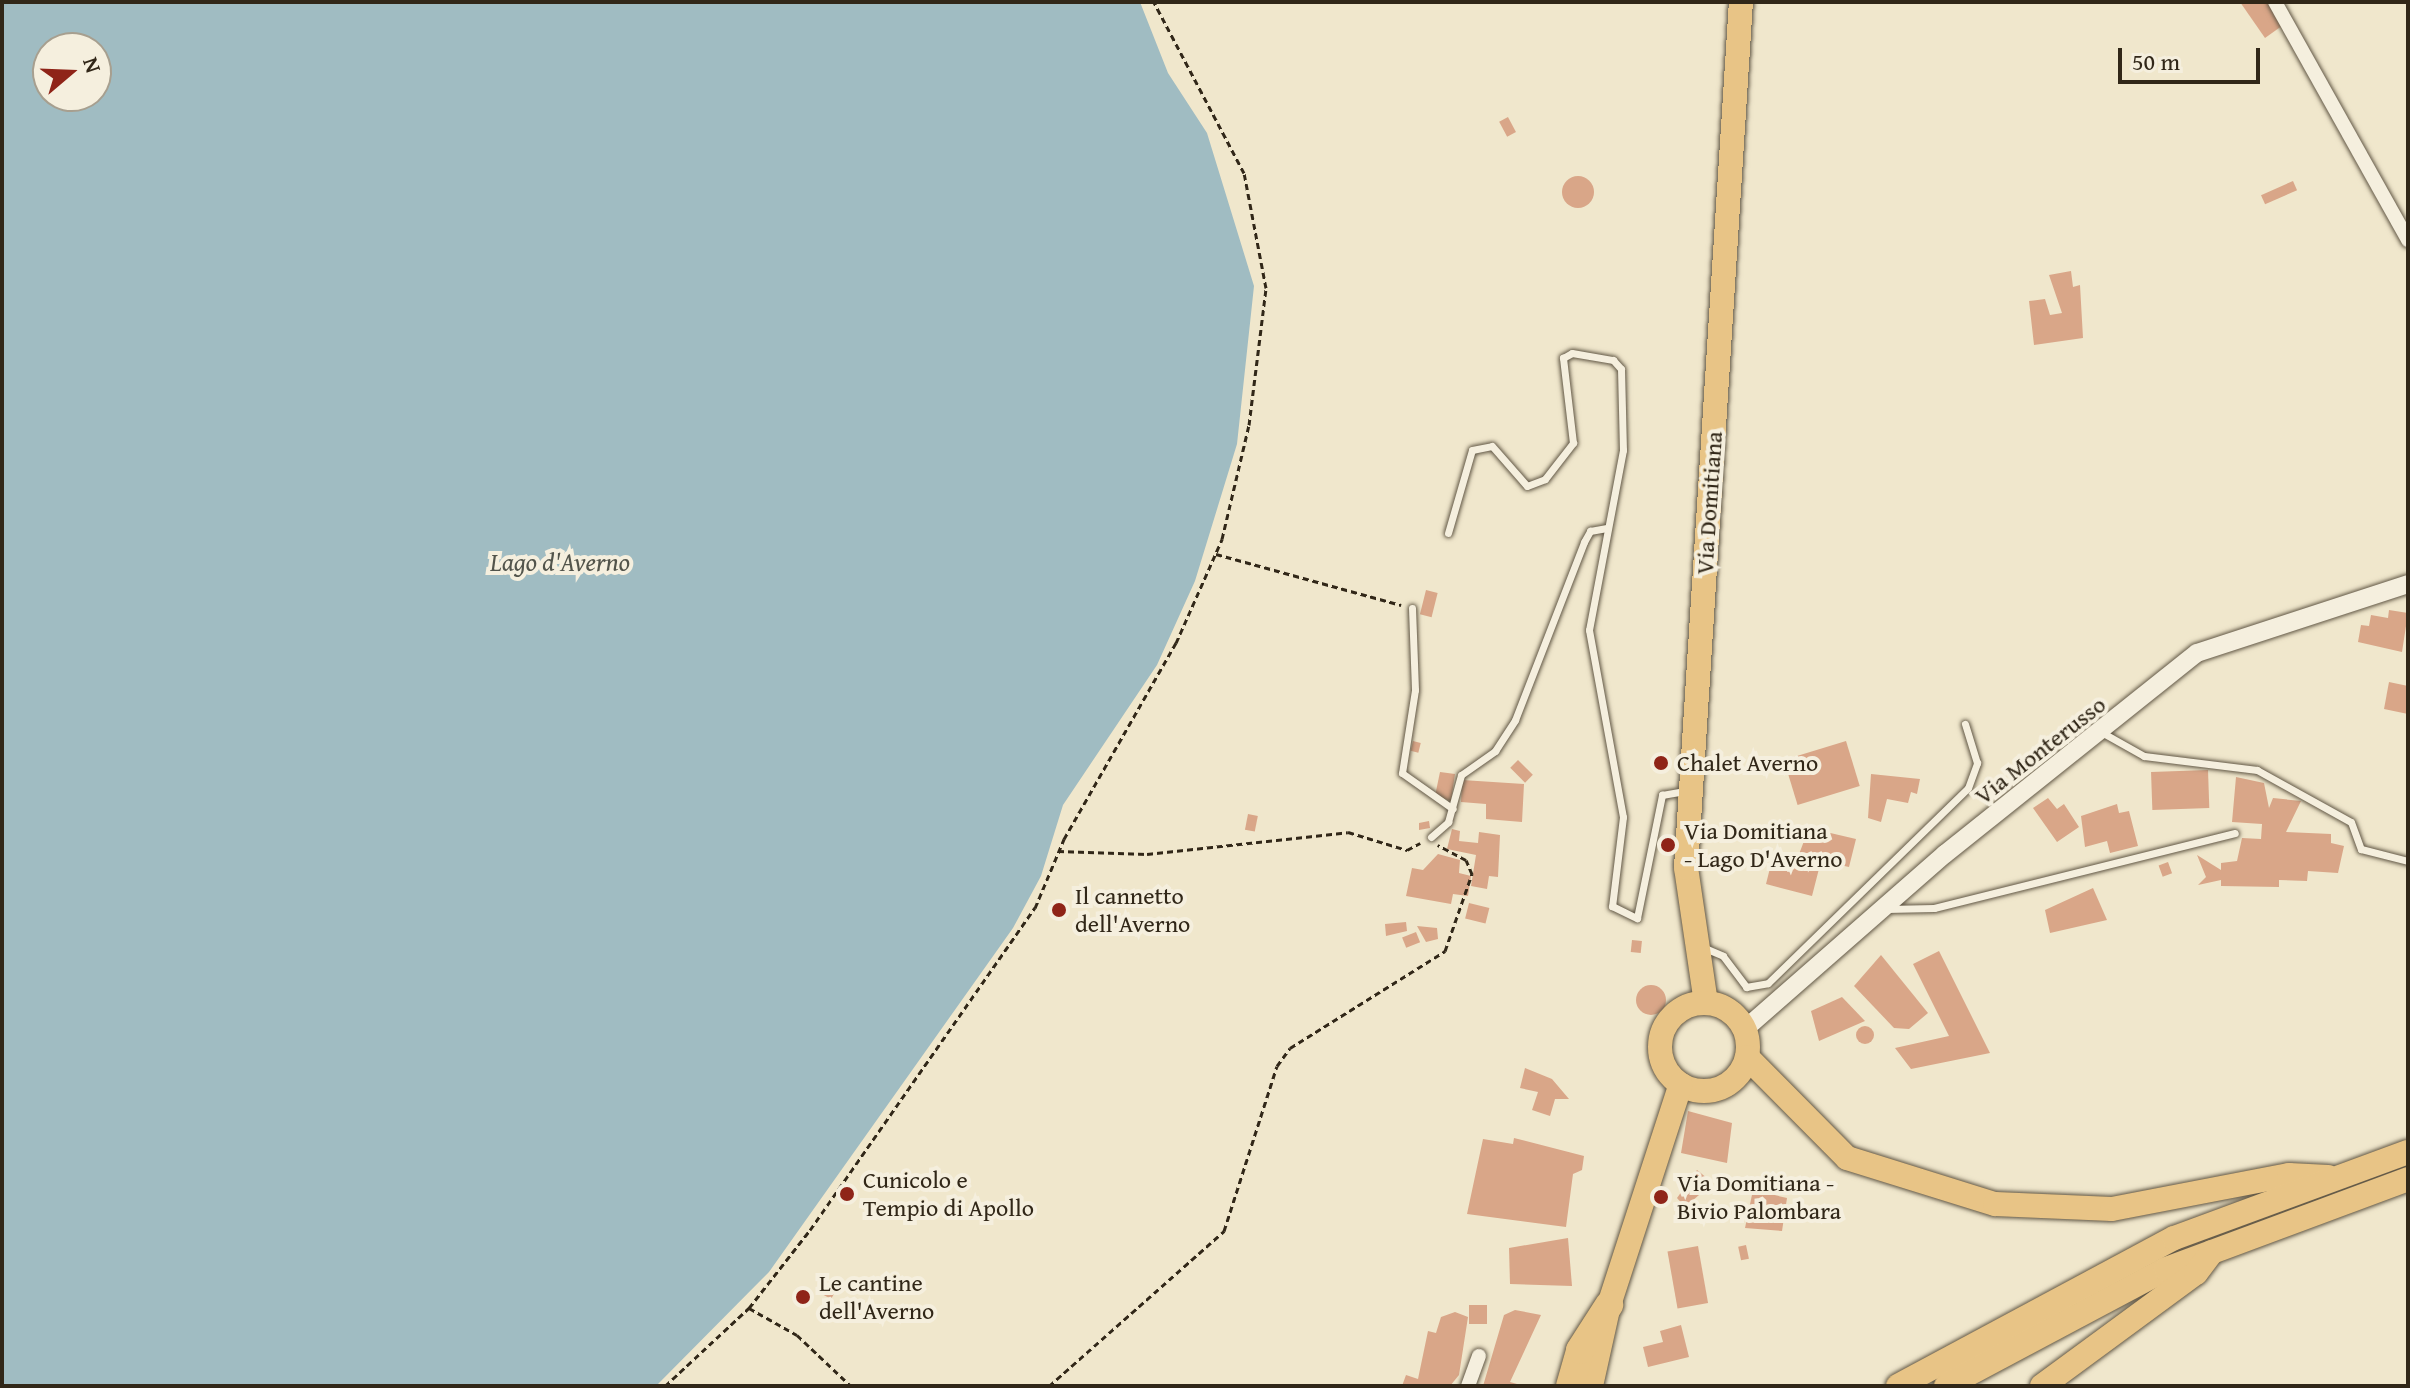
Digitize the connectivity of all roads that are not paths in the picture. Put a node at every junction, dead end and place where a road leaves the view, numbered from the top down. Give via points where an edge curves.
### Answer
1 (1727, 2) edge
2 (1741, 2) edge
3 (2275, 2) edge
4 (1739, 27) junction
5 (2408, 240) edge
6 (1607, 528) junction
7 (1448, 533) dead end
8 (2408, 584) edge
9 (1412, 608) road end
10 (1965, 724) dead end
11 (2103, 733) junction
12 (1691, 790) junction
13 (1453, 809) junction
14 (2235, 833) dead end
15 (1431, 837) road end
16 (2408, 861) edge
17 (1881, 910) junction
18 (1698, 946) junction
19 (1706, 1003) junction
20 (1745, 1029) junction
21 (1747, 1057) junction
22 (1681, 1084) junction
23 (2408, 1152) edge
24 (2328, 1177) junction
25 (2408, 1179) edge
26 (2215, 1248) junction
27 (1609, 1305) junction
28 (1479, 1356) dead end
29 (1468, 1386) edge
30 (1570, 1386) edge
31 (1591, 1386) edge
32 (1898, 1386) edge
33 (1946, 1386) edge
34 (2042, 1386) edge

1 - 4 street
2 - 4 main road, Via Domitiana
3 - 5 street
4 - 12 main road, Via Domitiana
6 - 7 lane via 1623,450 1621,369 1603,354 1572,353 1562,367 1573,443 1545,479 1527,486 1492,446 1472,450
6 - 12 lane via 1589,630 1623,817 1612,906 1637,918 1662,795
6 - 13 lane via 1590,531 1515,720 1495,751 1461,775
8 - 11 street, Via Monterusso via 2197,653
9 - 13 lane via 1415,690 1402,773
10 - 18 lane via 1977,763 1968,788 1768,983 1746,987 1723,956
11 - 16 lane via 2144,756 2257,770 2351,822 2361,849
11 - 17 street, Via Monterusso
12 - 18 main road, Via Domitiana via 1686,868
13 - 15 lane
14 - 17 lane via 1934,908
17 - 20 street, Via Monterusso
18 - 19 main road, Via Domitiana
19 - 20 main road via 1729,1010
19 - 22 main road via 1675,1014 1662,1034 1661,1056
20 - 21 main road
21 - 22 main road via 1736,1078 1715,1090
21 - 24 main road via 1847,1158 1995,1204 2128,1208 2289,1175
22 - 27 main road
23 - 24 main road
24 - 32 main road via 2071,1287
25 - 26 main road
26 - 33 main road via 2109,1296
26 - 34 main road via 2196,1273
27 - 30 highway via 1580,1350
27 - 31 main road
28 - 29 street

